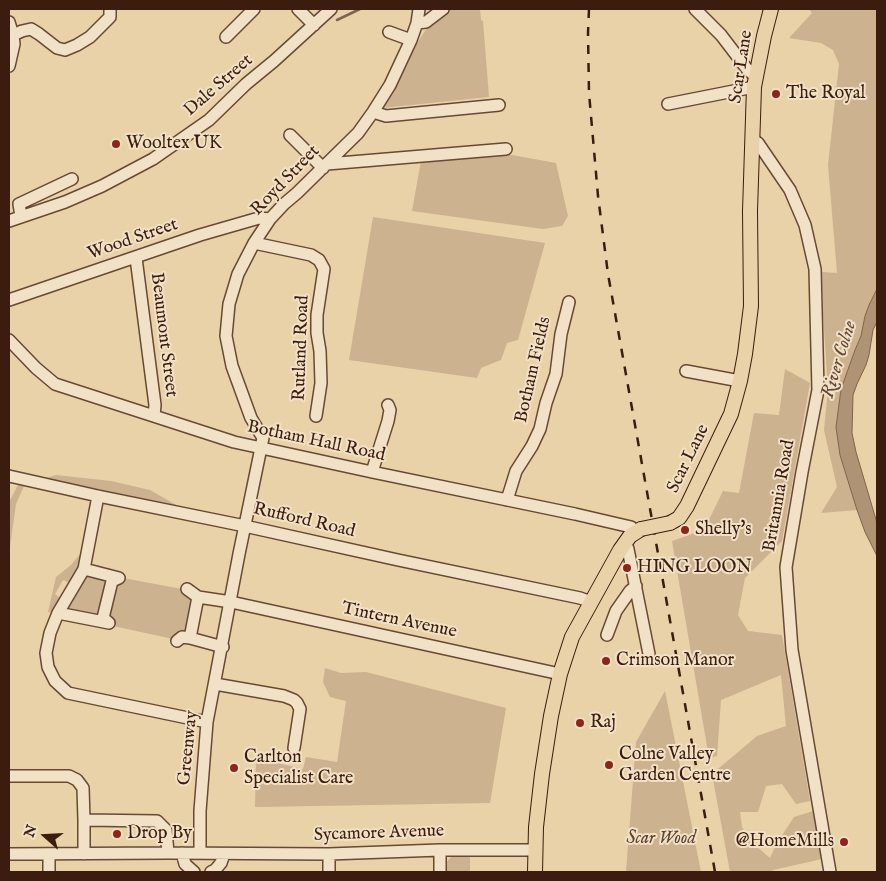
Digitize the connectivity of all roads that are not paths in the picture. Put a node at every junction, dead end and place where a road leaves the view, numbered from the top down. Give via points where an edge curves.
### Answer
1 (110, 9) edge
2 (254, 9) edge
3 (298, 9) edge
4 (331, 9) edge
5 (419, 9) edge
6 (443, 9) edge
7 (695, 9) edge
8 (771, 9) edge
9 (9, 22) edge
10 (417, 23) junction
11 (314, 25) junction
12 (389, 32) dead end
13 (13, 35) junction
14 (226, 37) dead end
15 (411, 40) junction
16 (10, 60) edge
17 (755, 82) junction
18 (668, 104) dead end
19 (499, 105) dead end
20 (373, 112) junction
21 (290, 135) dead end
22 (753, 140) junction
23 (506, 149) dead end
24 (325, 166) junction
25 (72, 180) dead end
26 (21, 216) junction
27 (270, 219) junction
28 (9, 221) edge
29 (254, 243) junction
30 (136, 258) junction
31 (9, 300) edge
32 (568, 302) dead end
33 (10, 345) edge
34 (686, 371) dead end
35 (740, 381) junction
36 (388, 405) dead end
37 (154, 416) junction
38 (316, 416) dead end
39 (261, 448) junction
40 (372, 472) junction
41 (9, 476) edge
42 (98, 496) junction
43 (507, 500) junction
44 (246, 527) junction
45 (638, 530) junction
46 (625, 542) junction
47 (84, 570) junction
48 (636, 586) junction
49 (187, 589) dead end
50 (198, 597) junction
51 (230, 602) junction
52 (592, 602) junction
53 (58, 613) junction
54 (607, 635) dead end
55 (190, 638) junction
56 (177, 641) dead end
57 (222, 647) junction
58 (649, 654) dead end
59 (560, 674) junction
60 (215, 684) junction
61 (207, 722) junction
62 (294, 748) dead end
63 (9, 776) edge
64 (84, 820) junction
65 (440, 850) junction
66 (536, 850) junction
67 (168, 853) junction
68 (182, 853) junction
69 (9, 854) edge
70 (49, 854) junction
71 (84, 854) junction
72 (200, 854) junction
73 (224, 854) junction
74 (329, 854) junction
75 (49, 872) edge
76 (194, 872) edge
77 (210, 872) edge
78 (329, 872) edge
79 (440, 872) edge
80 (535, 872) edge
81 (830, 872) edge

1 - 13 street via 110,17 90,37 65,50 57,48 31,29
2 - 14 street
3 - 11 street
4 - 11 street, Dale Street
5 - 10 street, Royd Street
6 - 10 street via 426,22
7 - 17 street via 721,36
8 - 17 main road, Scar Lane
9 - 13 street
10 - 15 street, Royd Street
11 - 26 street, Dale Street via 209,120 153,159 65,202
12 - 15 street
13 - 16 street
15 - 20 street, Royd Street
17 - 18 street
17 - 22 main road, Scar Lane
19 - 20 street via 386,116
20 - 24 street, Royd Street via 358,133
21 - 24 street
22 - 35 main road, Scar Lane via 750,306
22 - 81 street, Britannia Road via 790,190 805,225 815,269 818,390 786,567 792,650
23 - 24 street
24 - 27 street, Royd Street
25 - 26 street via 20,204
26 - 28 street, Dale Street
27 - 29 street, Royd Street
27 - 30 street, Wood Street via 260,218 200,235
29 - 38 street, Rutland Road via 311,255 324,269 317,315 321,383
29 - 39 street, Royd Street via 238,274 229,304 226,336 238,385 250,418 263,438
30 - 31 street, Wood Street
30 - 37 street, Beaumont Street
32 - 43 street, Botham Fields via 556,374 540,429 516,471
33 - 37 street, Botham Hall Road via 55,384
34 - 35 street
35 - 45 main road, Scar Lane, bridge via 731,414 688,506 679,518 670,523
36 - 40 street via 388,421
37 - 39 street, Botham Hall Road
39 - 40 street, Botham Hall Road
39 - 44 street, Greenway
40 - 43 street, Botham Hall Road
41 - 42 street, Rufford Road
42 - 44 street, Rufford Road
42 - 47 street
43 - 45 street, Botham Hall Road
44 - 51 street, Greenway
44 - 52 street, Rufford Road
45 - 46 main road
46 - 48 street
46 - 52 main road
47 - 53 street
47 - 53 street via 119,578 112,581 103,618 109,623
48 - 54 street via 616,611
48 - 58 street
49 - 50 street
50 - 51 street
50 - 55 street
51 - 57 street, Greenway
51 - 59 street, Tintern Avenue
52 - 59 main road via 572,637
53 - 61 street via 46,652 55,681 68,693
55 - 56 street
55 - 57 street
57 - 60 street, Greenway
59 - 66 main road via 542,774
60 - 61 street, Greenway
60 - 62 street via 294,700 300,709
61 - 72 street, Greenway
63 - 64 street via 69,776 77,780 83,788
64 - 67 street via 157,821 166,830
64 - 71 street
65 - 66 street, Sycamore Avenue
65 - 74 street, Sycamore Avenue
65 - 79 street
66 - 80 main road
67 - 68 street, Sycamore Avenue
67 - 71 street, Sycamore Avenue
68 - 72 street, Sycamore Avenue
68 - 76 street via 185,864
69 - 70 street, Sycamore Avenue
70 - 71 street, Sycamore Avenue
70 - 75 street
72 - 73 street, Sycamore Avenue
73 - 74 street, Sycamore Avenue
73 - 77 street via 221,863
74 - 78 street

